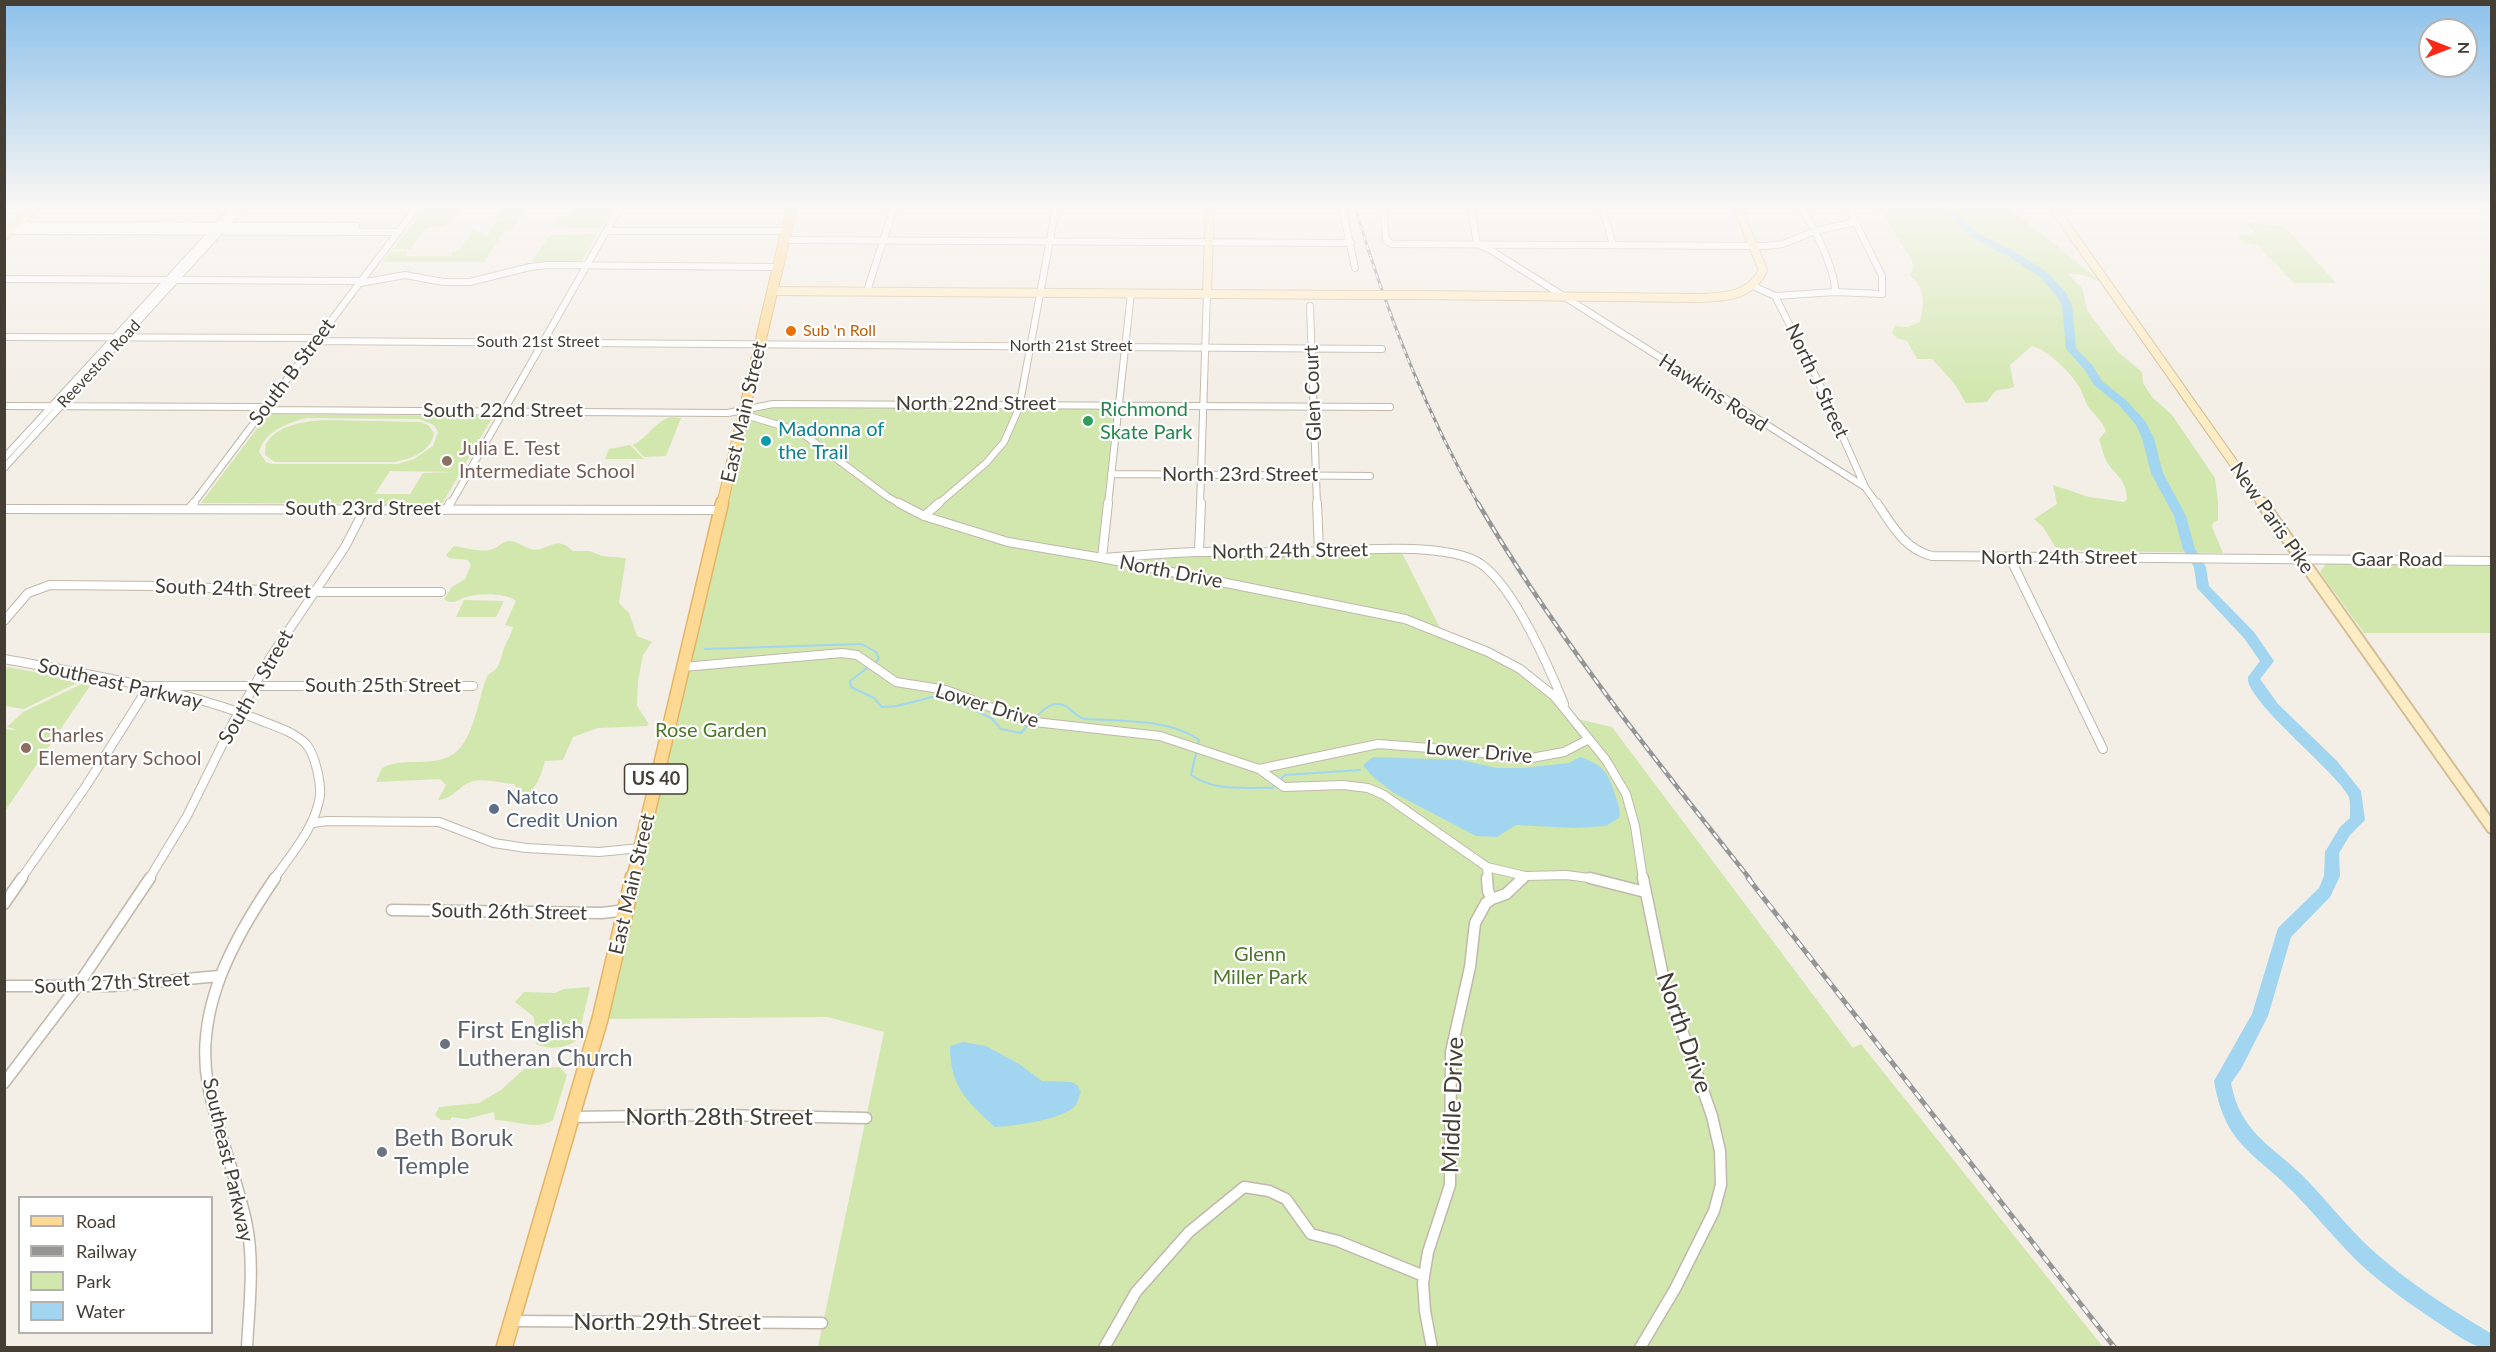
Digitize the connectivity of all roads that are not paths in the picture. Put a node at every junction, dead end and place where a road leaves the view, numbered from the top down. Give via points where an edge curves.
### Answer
1 (181, 270) edge
2 (370, 270) edge
3 (522, 270) edge
4 (584, 270) edge
5 (776, 270) edge
6 (874, 270) edge
7 (1044, 270) edge
8 (1208, 270) edge
9 (1522, 270) edge
10 (1763, 270) edge
11 (1832, 270) edge
12 (1879, 270) edge
13 (2098, 270) edge
14 (4, 282) edge
15 (170, 282) junction
16 (360, 283) junction
17 (1753, 286) junction
18 (773, 291) junction
19 (867, 291) junction
20 (1040, 292) junction
21 (1835, 292) junction
22 (1131, 293) junction
23 (1207, 293) junction
24 (1563, 296) junction
25 (1775, 296) junction
26 (1310, 306) dead end
27 (4, 337) edge
28 (117, 340) junction
29 (316, 341) junction
30 (4, 342) edge
31 (543, 342) junction
32 (759, 344) junction
33 (1031, 346) junction
34 (1125, 347) junction
35 (1205, 348) junction
36 (1311, 348) junction
37 (1382, 349) dead end
38 (1020, 404) junction
39 (1119, 405) junction
40 (1203, 405) junction
41 (4, 406) edge
42 (1314, 406) junction
43 (1390, 407) dead end
44 (54, 409) junction
45 (263, 410) junction
46 (4, 411) edge
47 (503, 411) junction
48 (743, 411) junction
49 (4, 458) edge
50 (4, 468) edge
51 (1111, 474) junction
52 (1201, 475) junction
53 (1316, 476) junction
54 (1370, 476) dead end
55 (1865, 488) junction
56 (4, 509) edge
57 (189, 509) junction
58 (447, 509) junction
59 (364, 510) junction
60 (721, 510) junction
61 (924, 516) junction
62 (1319, 551) junction
63 (1199, 552) junction
64 (1922, 554) joint
65 (1102, 558) junction
66 (2010, 558) junction
67 (2195, 559) joint
68 (2302, 560) junction
69 (1477, 561) joint
70 (2492, 561) edge
71 (313, 592) junction
72 (441, 592) dead end
73 (4, 621) edge
74 (4, 659) edge
75 (683, 667) junction
76 (149, 686) junction
77 (255, 686) junction
78 (473, 686) dead end
79 (240, 712) junction
80 (1573, 718) junction
81 (1589, 739) junction
82 (2103, 749) dead end
83 (1259, 769) junction
84 (313, 824) junction
85 (2492, 828) edge
86 (640, 848) junction
87 (1487, 867) junction
88 (1525, 876) junction
89 (1645, 892) junction
90 (1492, 899) junction
91 (4, 904) edge
92 (392, 910) dead end
93 (626, 910) junction
94 (219, 976) junction
95 (4, 986) edge
96 (76, 988) junction
97 (4, 1083) edge
98 (573, 1117) junction
99 (866, 1118) dead end
100 (1424, 1276) junction
101 (512, 1321) junction
102 (822, 1323) dead end
103 (247, 1347) edge
104 (504, 1347) edge
105 (1104, 1347) edge
106 (1432, 1347) edge
107 (1640, 1347) edge

1 - 15 street, Reeveston Road
2 - 16 street, South B Street
3 - 16 street via 464,283 408,275
4 - 31 street
5 - 18 main road, East Main Street / US 40
6 - 19 street
7 - 20 street
8 - 23 street
9 - 24 street, Hawkins Road
10 - 17 street
11 - 21 street
12 - 21 street via 1882,294
13 - 68 street, New Paris Pike
14 - 15 street
15 - 16 street
15 - 28 street, Reeveston Road
16 - 29 street, South B Street
17 - 24 street via 1716,297
17 - 25 street
18 - 19 street
18 - 32 main road, East Main Street / US 40
19 - 20 street
20 - 22 street
20 - 33 street
21 - 25 street
22 - 23 street
22 - 34 street
23 - 24 street, bridge
23 - 35 street
24 - 55 street, Hawkins Road
25 - 55 street, North J Street
26 - 36 street, Glen Court
27 - 28 street, South 21st Street
28 - 29 street, South 21st Street
28 - 30 street, South 21st Street
28 - 44 street, Reeveston Road
29 - 31 street, South 21st Street
29 - 45 street, South B Street
31 - 32 street, South 21st Street
31 - 47 street
32 - 33 street, North 21st Street
32 - 48 main road, East Main Street / US 40
33 - 34 street, North 21st Street
33 - 38 street
34 - 35 street, North 21st Street
34 - 39 street
35 - 36 street, North 21st Street
35 - 40 street
36 - 37 street, North 21st Street
36 - 42 street, Glen Court
38 - 39 street, North 22nd Street
38 - 48 street, North 22nd Street via 773,404
38 - 61 street via 1004,442 986,463
39 - 40 street, North 22nd Street
39 - 51 street
40 - 42 street, North 22nd Street
40 - 52 street
41 - 44 street, South 22nd Street
42 - 43 street, North 22nd Street
42 - 53 street, Glen Court
44 - 45 street, South 22nd Street
44 - 46 street, South 22nd Street
44 - 49 street, Reeveston Road
44 - 50 street, Reeveston Road
45 - 47 street, South 22nd Street
45 - 57 street, South B Street
47 - 48 street, South 22nd Street
47 - 58 street
48 - 60 main road, East Main Street / US 40
48 - 61 street, North Drive via 799,432 880,492
51 - 52 street, North 23rd Street
51 - 65 street
52 - 53 street, North 23rd Street
52 - 63 street
53 - 54 street, North 23rd Street
53 - 62 street, Glen Court
55 - 64 street, North J Street via 1903,540
56 - 57 street, South 23rd Street
57 - 59 street, South 23rd Street
58 - 59 street, South 23rd Street
58 - 60 street, South 23rd Street
59 - 71 street, South A Street via 345,547
60 - 75 main road, East Main Street / US 40
61 - 65 street, North Drive via 1008,542
62 - 63 street, North 24th Street
62 - 69 street, North 24th Street via 1425,552
63 - 65 street, North 24th Street
64 - 66 street, North 24th Street
65 - 80 street, North Drive via 1405,619 1520,669 1554,696
66 - 67 street, North 24th Street
66 - 82 street
67 - 68 street, Gaar Road
68 - 70 street, Gaar Road
68 - 85 street, New Paris Pike
69 - 80 street, North Drive via 1497,582 1531,634
71 - 72 street, South 24th Street
71 - 73 street, South 24th Street via 50,585 28,593
71 - 77 street, South A Street
74 - 76 street, Southeast Parkway
75 - 83 street, Lower Drive via 854,654 896,682 946,690 1026,721 1160,736
75 - 86 main road, East Main Street / US 40
76 - 77 street, South 25th Street
76 - 79 street, Southeast Parkway
76 - 91 street
77 - 78 street, South 25th Street
77 - 79 street, South A Street
79 - 84 street, Southeast Parkway via 292,733 307,745 315,763 320,794
79 - 96 street, South A Street via 176,836
80 - 81 street, North Drive
81 - 83 street, Lower Drive via 1564,752 1526,759 1378,744
81 - 89 street, North Drive via 1626,794
83 - 87 street, Lower Drive via 1284,787 1343,785 1374,790
84 - 86 street via 432,821 494,843 526,848 599,852
84 - 94 street, Southeast Parkway via 257,902
86 - 93 main road, East Main Street / US 40
87 - 88 street
87 - 90 street
88 - 89 street via 1588,877 1623,890
88 - 90 street via 1514,889
89 - 107 street, North Drive via 1663,976 1712,1116 1721,1168 1714,1211 1676,1289
90 - 100 street, Middle Drive via 1475,923 1451,1052 1450,1185
92 - 93 street, South 26th Street
93 - 98 main road, East Main Street / US 40
94 - 96 street, South 27th Street
94 - 103 street, Southeast Parkway via 208,1026 208,1084 246,1222 251,1264
95 - 96 street, South 27th Street
96 - 97 street, South A Street
98 - 99 street, North 28th Street
98 - 101 main road, East Main Street / US 40
100 - 105 street via 1311,1234 1283,1195 1262,1188 1244,1188 1189,1232 1136,1292
100 - 106 street, Middle Drive
101 - 102 street, North 29th Street
101 - 104 main road, East Main Street / US 40

